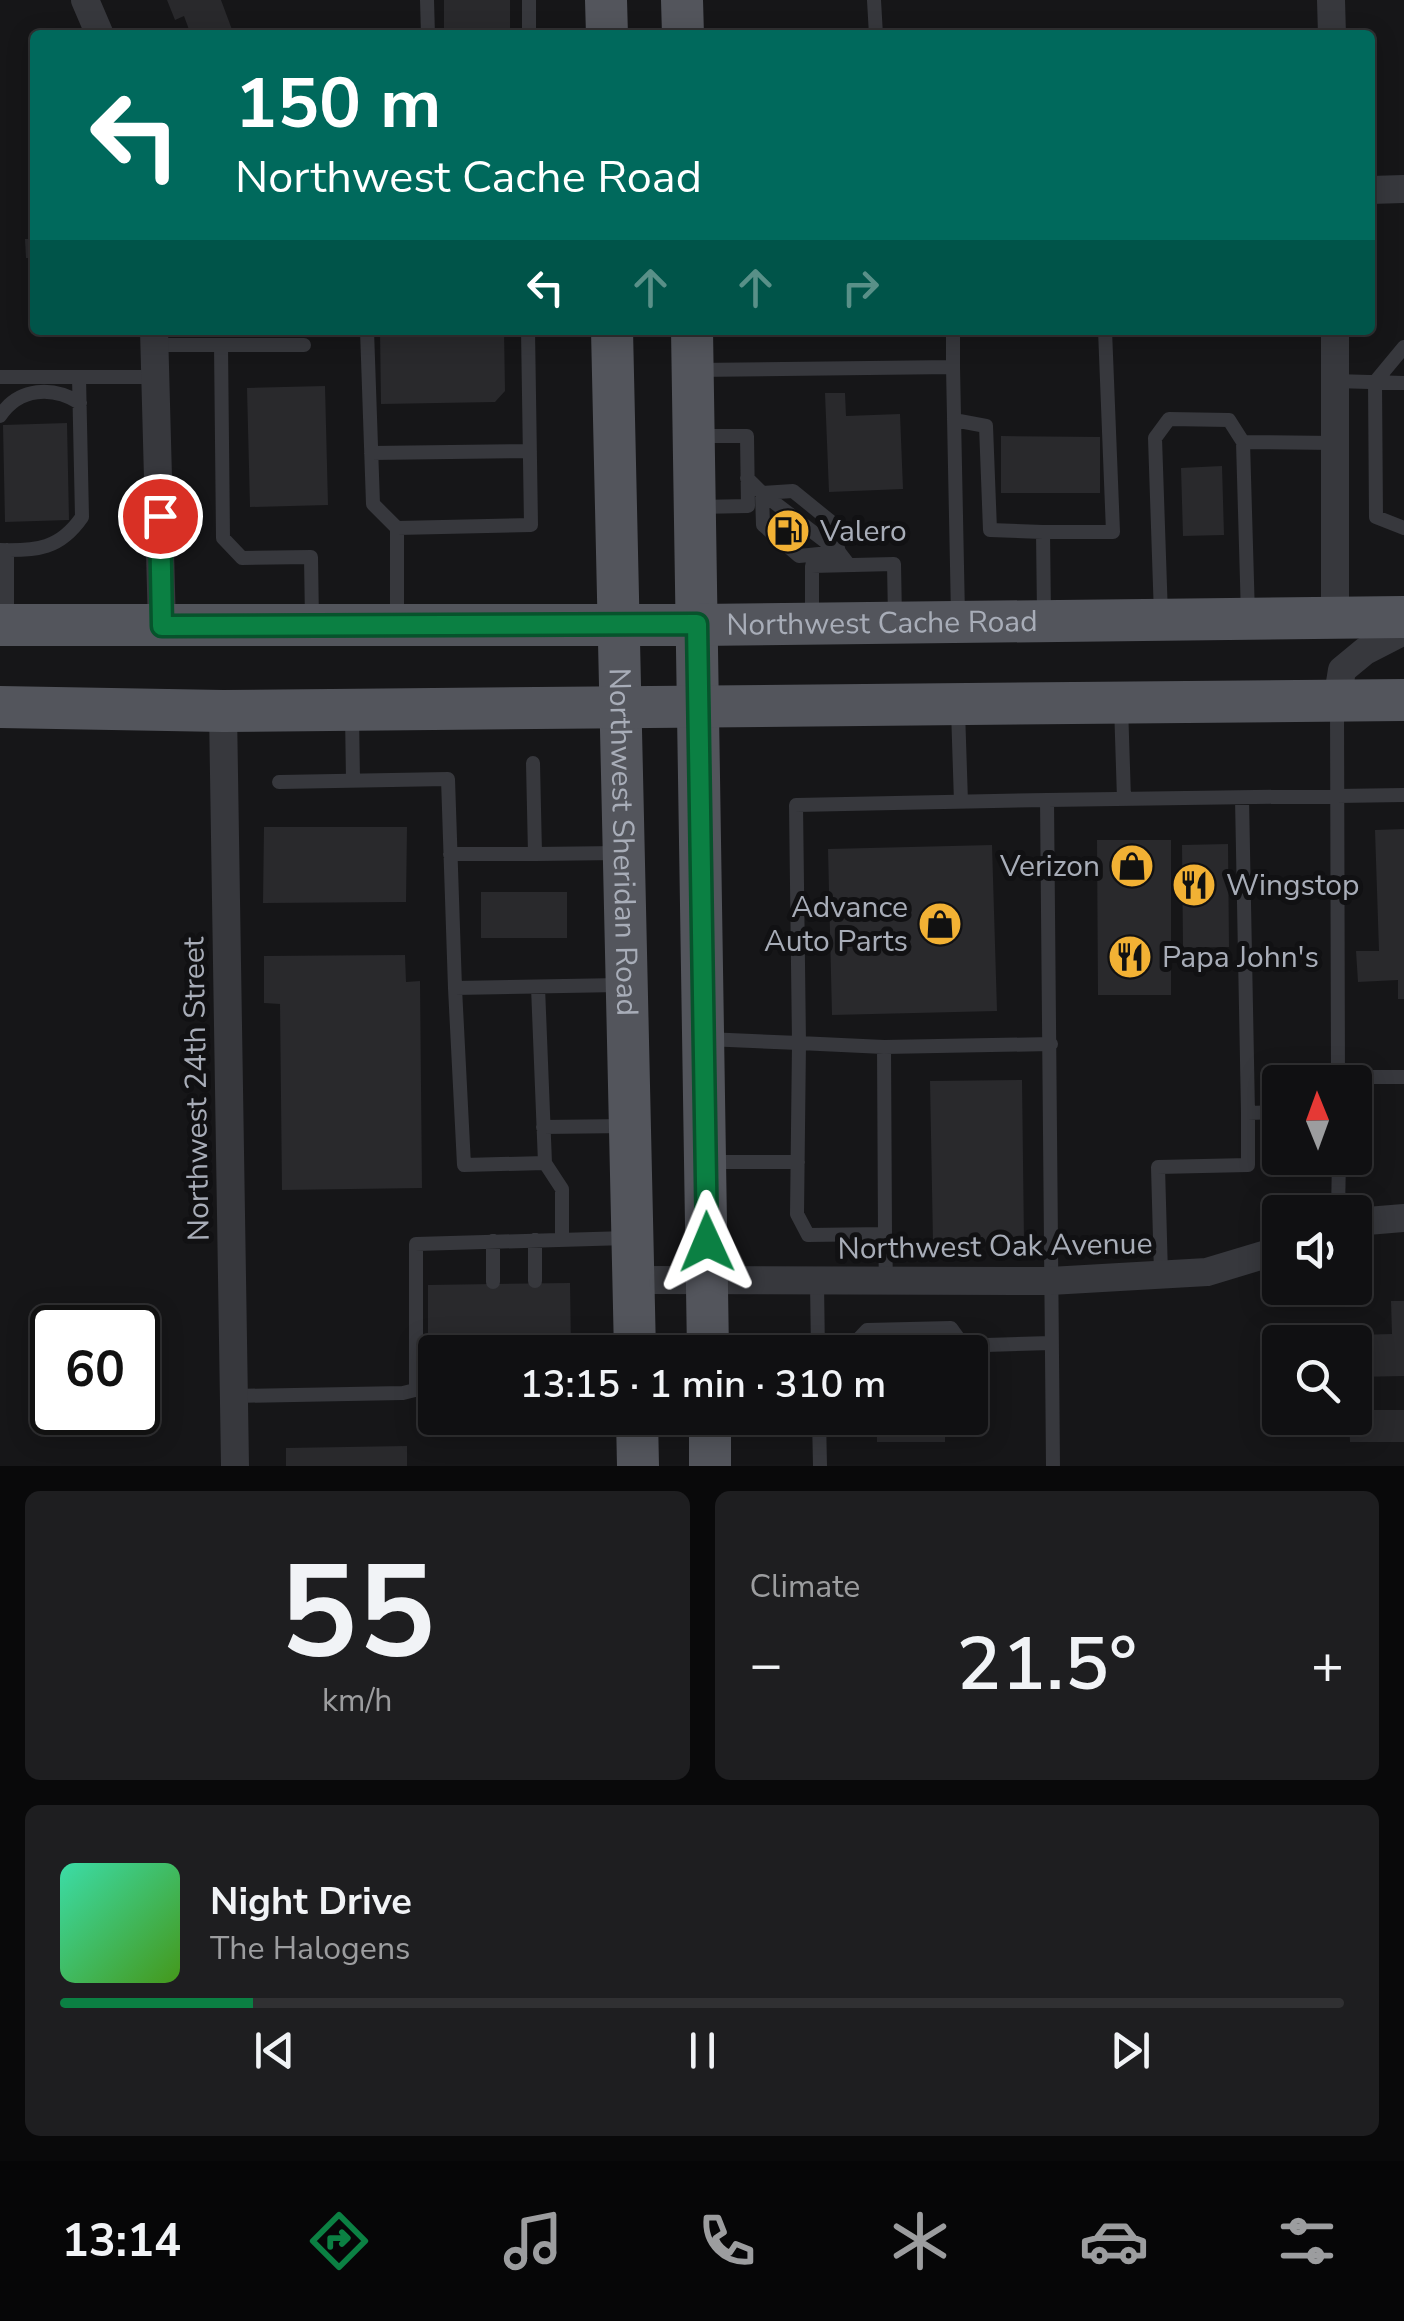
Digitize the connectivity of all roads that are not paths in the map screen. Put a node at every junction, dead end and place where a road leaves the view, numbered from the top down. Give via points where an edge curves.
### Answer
1 (85, 0) edge
2 (427, 0) edge
3 (529, 0) edge
4 (606, 0) edge
5 (682, 0) edge
6 (874, 0) edge
7 (1331, 0) edge
8 (98, 30) edge
9 (428, 30) edge
10 (529, 30) edge
11 (607, 30) edge
12 (684, 30) edge
13 (876, 30) edge
14 (1332, 30) edge
15 (1375, 190) edge
16 (1404, 190) edge
17 (368, 335) edge
18 (528, 335) edge
19 (612, 335) edge
20 (953, 335) edge
21 (1105, 335) edge
22 (1334, 335) edge
23 (154, 338) edge
24 (221, 345) junction
25 (304, 345) dead end
26 (1404, 347) edge
27 (692, 350) edge
28 (953, 366) junction
29 (0, 377) edge
30 (80, 377) junction
31 (156, 377) junction
32 (1335, 380) junction
33 (1375, 382) junction
34 (1404, 382) edge
35 (80, 402) junction
36 (0, 416) edge
37 (954, 420) junction
38 (694, 436) junction
39 (1243, 442) junction
40 (1334, 443) junction
41 (530, 451) junction
42 (371, 453) junction
43 (747, 478) junction
44 (762, 493) junction
45 (696, 507) junction
46 (397, 528) junction
47 (1404, 528) edge
48 (1043, 532) junction
49 (3, 550) edge
50 (839, 552) junction
51 (849, 565) junction
52 (1161, 616) junction
53 (1248, 617) junction
54 (1335, 617) junction
55 (1404, 617) edge
56 (1044, 621) junction
57 (895, 622) junction
58 (958, 622) junction
59 (397, 624) junction
60 (697, 624) junction
61 (812, 624) junction
62 (4, 625) edge
63 (312, 625) junction
64 (618, 625) junction
65 (162, 626) junction
66 (1404, 631) edge
67 (1337, 700) junction
68 (1404, 700) edge
69 (958, 704) junction
70 (1120, 704) junction
71 (0, 707) edge
72 (699, 707) junction
73 (619, 708) junction
74 (352, 710) junction
75 (223, 711) junction
76 (532, 763) dead end
77 (353, 780) junction
78 (279, 782) dead end
79 (1404, 795) edge
80 (1335, 796) junction
81 (1242, 798) junction
82 (1048, 800) junction
83 (1124, 800) junction
84 (961, 802) junction
85 (450, 854) junction
86 (535, 854) junction
87 (622, 854) junction
88 (626, 985) junction
89 (538, 987) junction
90 (456, 988) junction
91 (705, 1039) junction
92 (799, 1043) junction
93 (1051, 1044) junction
94 (884, 1047) junction
95 (1338, 1065) edge
96 (1404, 1076) edge
97 (1372, 1078) edge
98 (1248, 1112) junction
99 (1262, 1112) edge
100 (629, 1126) junction
101 (543, 1127) junction
102 (706, 1162) junction
103 (798, 1162) junction
104 (545, 1163) junction
105 (1404, 1218) edge
106 (1372, 1221) edge
107 (885, 1234) junction
108 (633, 1238) junction
109 (535, 1240) junction
110 (562, 1240) junction
111 (493, 1241) junction
112 (1262, 1255) edge
113 (1161, 1274) junction
114 (534, 1280) dead end
115 (634, 1280) junction
116 (886, 1280) junction
117 (707, 1281) junction
118 (1050, 1281) junction
119 (493, 1282) dead end
120 (817, 1283) junction
121 (636, 1335) edge
122 (708, 1335) edge
123 (818, 1335) edge
124 (863, 1335) edge
125 (956, 1335) edge
126 (1051, 1343) junction
127 (988, 1345) edge
128 (416, 1390) joint
129 (234, 1396) junction
130 (637, 1435) edge
131 (710, 1435) edge
132 (819, 1435) edge
133 (235, 1466) edge
134 (638, 1466) edge
135 (710, 1466) edge
136 (820, 1466) edge
137 (1053, 1466) edge

1 - 8 street
2 - 9 lane
3 - 10 lane
4 - 11 main road
5 - 12 main road
6 - 13 lane
7 - 14 street
15 - 16 street
17 - 42 lane
18 - 41 lane
19 - 64 main road, Northwest Sheridan Road
20 - 28 lane
21 - 48 lane via 1113,532
22 - 32 street
23 - 24 lane
23 - 31 street
24 - 25 lane
24 - 63 lane via 223,538 242,558 311,557
26 - 33 lane
27 - 28 lane
27 - 38 main road
28 - 37 lane
29 - 30 lane
30 - 31 lane
30 - 35 lane
31 - 65 street
32 - 33 lane
32 - 40 street
33 - 34 lane
33 - 47 lane via 1376,518
35 - 36 lane via 60,391 30,393 8,403
35 - 49 lane via 82,517 70,536 46,550
37 - 48 lane via 986,426 990,530
37 - 58 lane
38 - 43 lane via 748,436
38 - 45 main road
39 - 40 lane
39 - 52 lane via 1229,420 1170,419 1154,438
39 - 53 lane
40 - 54 street
41 - 42 lane
41 - 46 lane via 531,525
42 - 46 lane via 372,504
43 - 44 lane
43 - 45 lane via 748,506
44 - 50 lane
44 - 50 lane via 793,491 830,521
44 - 50 lane via 763,525 799,556
45 - 60 main road
46 - 59 lane
48 - 56 lane
49 - 62 lane
50 - 51 lane
51 - 57 lane via 894,564
51 - 61 lane via 812,566
52 - 53 main road, Northwest Cache Road
52 - 56 main road, Northwest Cache Road
53 - 54 main road, Northwest Cache Road
54 - 55 main road, Northwest Cache Road
56 - 58 main road, Northwest Cache Road
57 - 58 main road, Northwest Cache Road
57 - 61 main road, Northwest Cache Road
59 - 63 main road, Northwest Cache Road
59 - 64 main road, Northwest Cache Road
60 - 61 main road, Northwest Cache Road
60 - 64 main road, Northwest Cache Road
60 - 72 main road
62 - 65 main road, Northwest Cache Road
63 - 65 main road, Northwest Cache Road
64 - 73 main road, Northwest Sheridan Road
66 - 67 street via 1342,670
67 - 68 main road
67 - 70 main road
67 - 80 lane
69 - 70 main road
69 - 72 main road
69 - 84 lane
70 - 83 lane
71 - 75 main road
72 - 73 main road
72 - 91 main road
73 - 74 main road
73 - 87 main road, Northwest Sheridan Road
74 - 75 main road
74 - 77 lane
75 - 129 street, Northwest 24th Street
76 - 86 lane
77 - 78 lane
77 - 85 lane via 448,779
79 - 80 lane
80 - 81 lane
80 - 95 lane
81 - 83 lane
81 - 98 lane
82 - 83 lane
82 - 84 lane
82 - 93 lane
84 - 92 lane via 796,805
85 - 86 lane
85 - 90 lane
86 - 87 lane
87 - 88 main road, Northwest Sheridan Road
88 - 89 lane
88 - 100 main road, Northwest Sheridan Road
89 - 90 lane
89 - 101 lane
90 - 104 lane via 464,1166
91 - 92 lane
91 - 102 main road
92 - 94 lane
92 - 103 lane
93 - 94 lane
93 - 118 lane
94 - 107 lane
96 - 97 lane
98 - 99 lane
98 - 113 lane via 1248,1165 1158,1167
100 - 101 lane
100 - 108 main road, Northwest Sheridan Road
101 - 104 lane
102 - 103 lane
102 - 117 main road
103 - 107 lane via 797,1214 808,1235
104 - 110 lane via 562,1189
105 - 106 street
107 - 116 lane
108 - 110 lane
108 - 115 main road, Northwest Sheridan Road
109 - 110 lane
109 - 111 lane
109 - 114 lane
111 - 119 lane
111 - 128 lane via 416,1244
112 - 113 street, Northwest Oak Avenue via 1207,1272
113 - 118 street, Northwest Oak Avenue
115 - 117 street, Northwest Oak Avenue
115 - 121 main road, Northwest Sheridan Road
116 - 118 street, Northwest Oak Avenue
116 - 120 street, Northwest Oak Avenue
117 - 120 street, Northwest Oak Avenue
117 - 122 main road
118 - 126 lane
120 - 123 lane
124 - 125 lane via 951,1328
126 - 127 lane
126 - 137 lane
128 - 129 lane
129 - 133 street, Northwest 24th Street
130 - 134 main road
131 - 135 main road
132 - 136 lane

